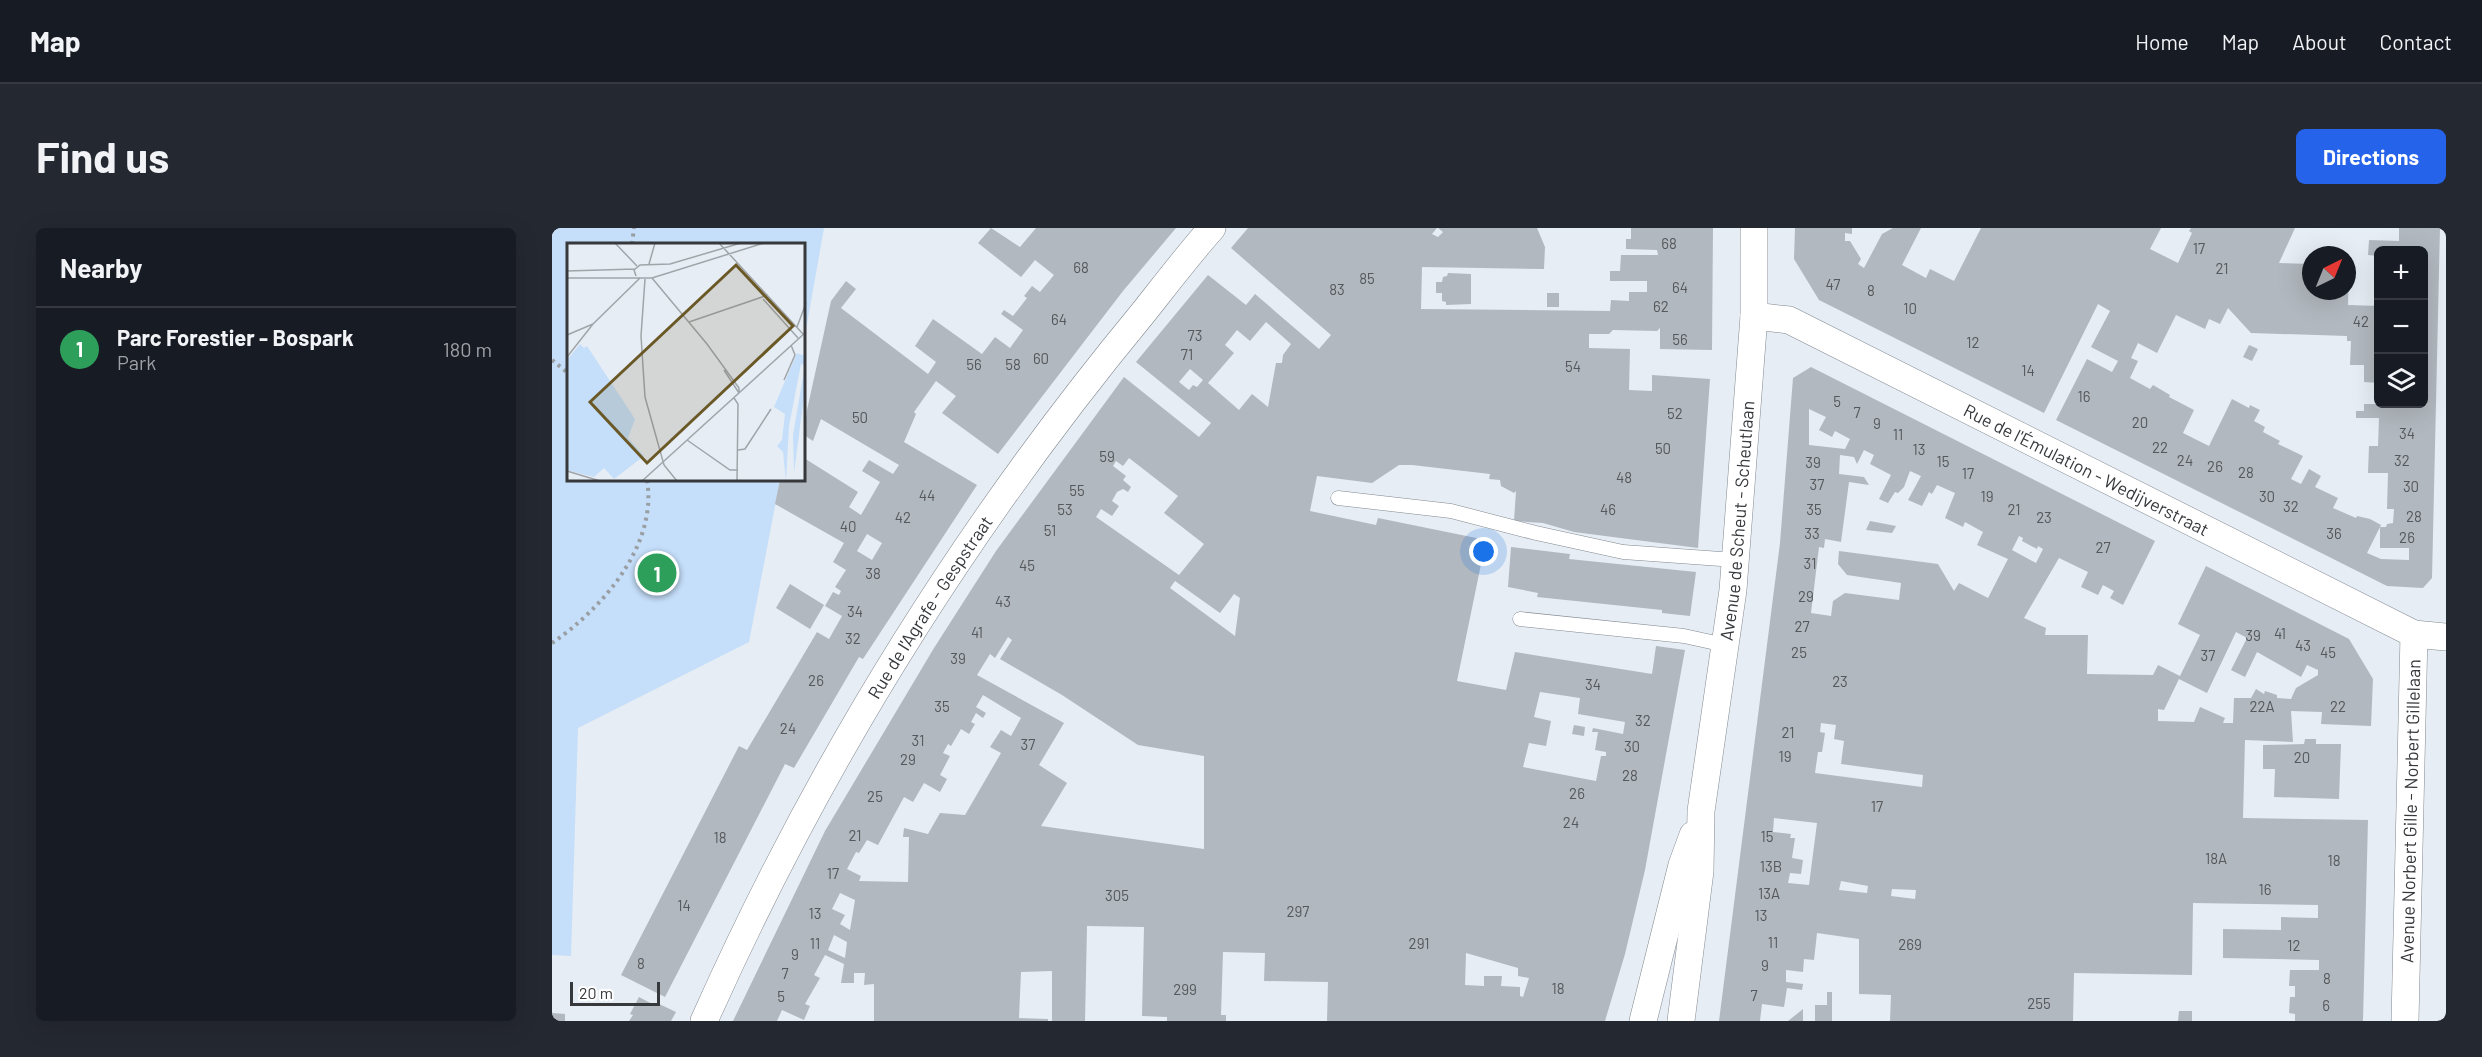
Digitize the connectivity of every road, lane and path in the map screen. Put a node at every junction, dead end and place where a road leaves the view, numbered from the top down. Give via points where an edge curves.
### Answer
1 (634, 228) edge
2 (1212, 228) edge
3 (1754, 228) edge
4 (632, 243) edge
5 (1754, 316) junction
6 (552, 360) edge
7 (567, 373) edge
8 (647, 482) edge
9 (1338, 498) dead end
10 (1735, 560) junction
11 (1520, 619) dead end
12 (2414, 634) junction
13 (2446, 637) edge
14 (552, 643) edge
15 (1725, 645) junction
16 (1701, 811) junction
17 (704, 1021) edge
18 (1643, 1021) edge
19 (1681, 1021) edge
20 (2405, 1021) edge

1 - 4 path
2 - 17 street, Rue de l'Agrafe - Gespstraat via 1087,380 911,633 838,755 737,947
3 - 5 street, Avenue de Scheut - Scheutlaan
5 - 10 street, Avenue de Scheut - Scheutlaan
5 - 12 street, Rue de l'Émulation - Wedijverstraat via 1789,320
6 - 7 path
8 - 14 path via 649,493 640,542 599,602
9 - 10 lane via 1451,511 1623,552
10 - 15 street, Avenue de Scheut - Scheutlaan
11 - 15 lane via 1684,636
12 - 13 street, Avenue Norbert Gille - Norbert Gillelaan
12 - 20 street, Avenue Norbert Gille - Norbert Gillelaan
15 - 16 street, Avenue de Scheut - Scheutlaan
16 - 18 street, Avenue de Scheut - Scheutlaan via 1682,865
16 - 19 street, Avenue de Scheut - Scheutlaan via 1700,871

